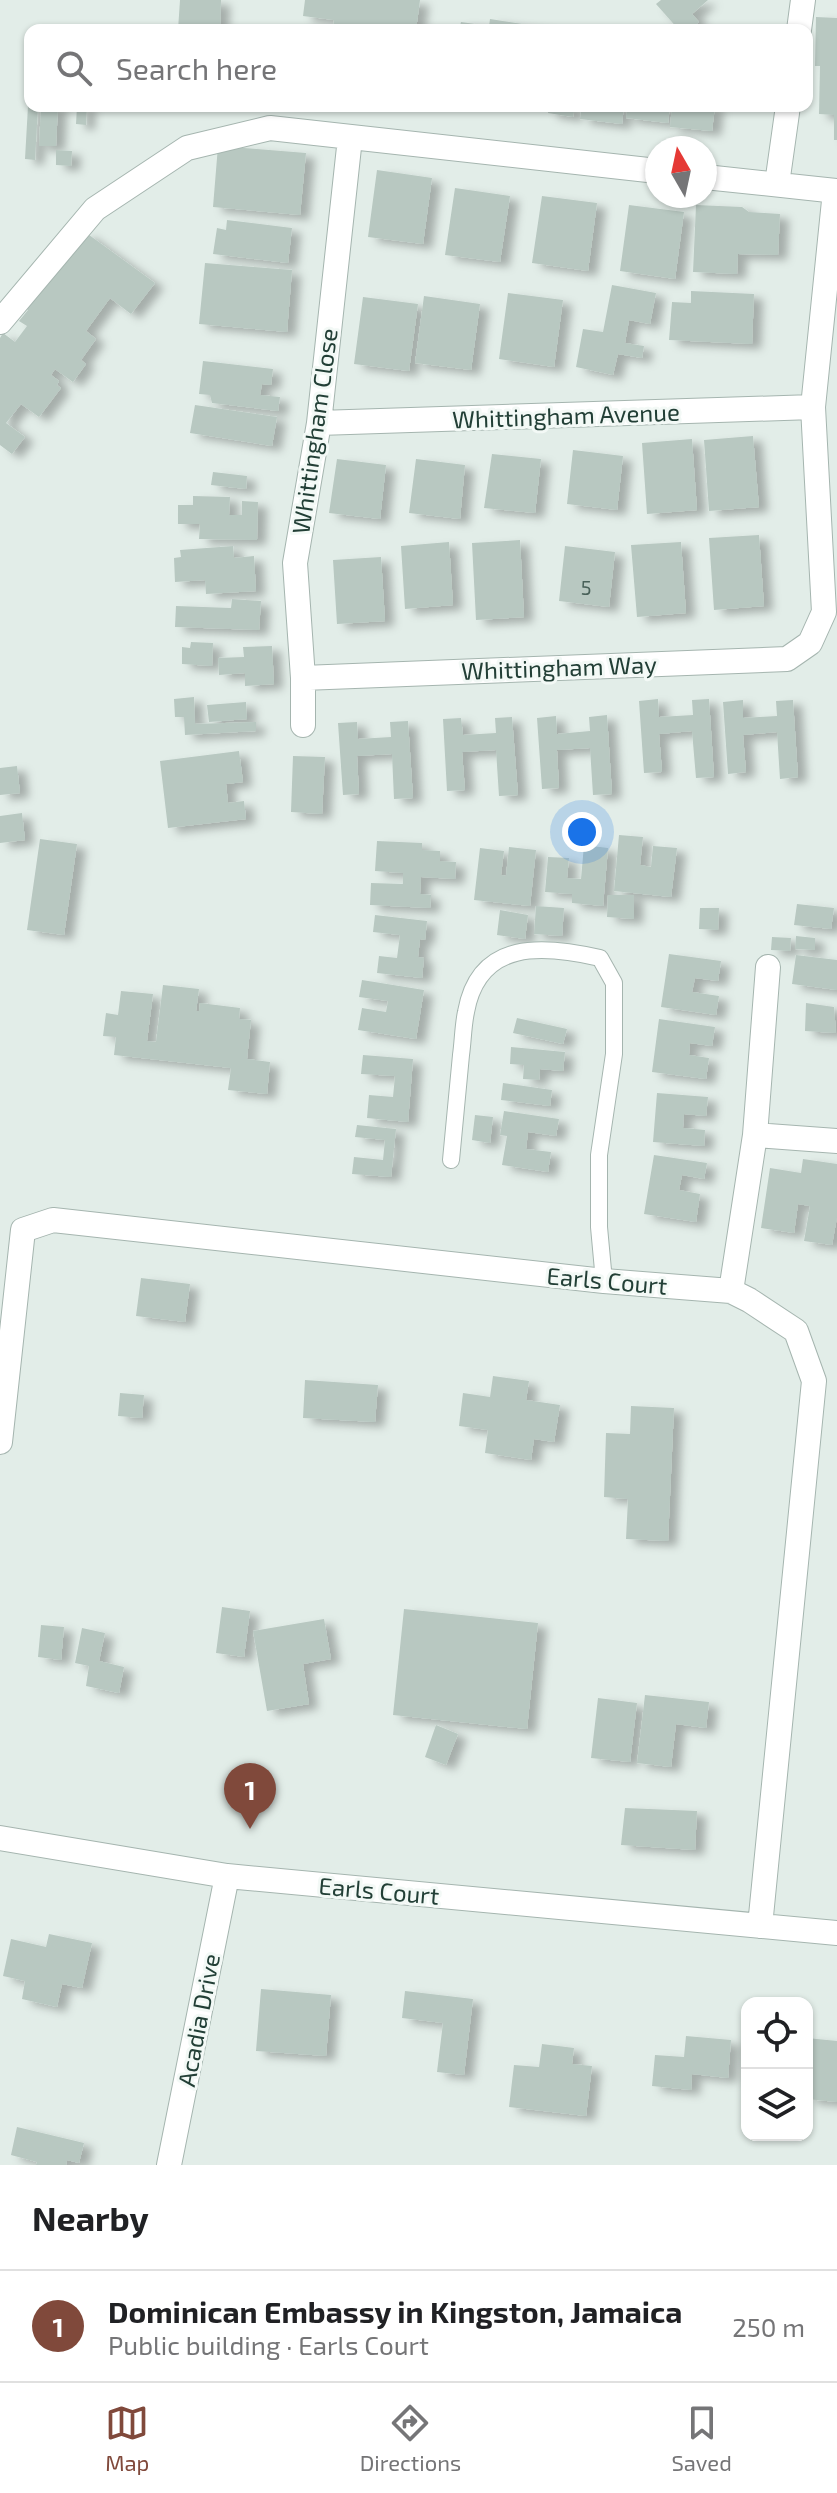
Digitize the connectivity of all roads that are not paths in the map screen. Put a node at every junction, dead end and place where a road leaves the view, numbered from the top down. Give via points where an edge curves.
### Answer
1 (803, 0) edge
2 (800, 24) edge
3 (787, 112) edge
4 (350, 138) junction
5 (645, 170) edge
6 (717, 178) edge
7 (777, 184) junction
8 (836, 191) edge
9 (0, 322) edge
10 (813, 407) junction
11 (319, 423) junction
12 (303, 678) junction
13 (303, 725) dead end
14 (768, 967) dead end
15 (755, 1135) junction
16 (837, 1141) edge
17 (451, 1160) dead end
18 (604, 1281) junction
19 (731, 1291) junction
20 (0, 1442) edge
21 (0, 1838) edge
22 (227, 1876) junction
23 (760, 1926) junction
24 (837, 1933) edge
25 (169, 2165) edge

1 - 2 street
3 - 7 street
4 - 5 street
4 - 9 street via 270,128 187,148 95,209
4 - 11 street, Whittingham Close
6 - 7 street
7 - 8 street
8 - 10 street
10 - 11 street, Whittingham Avenue
10 - 12 street, Whittingham Way via 824,612 810,643 787,659
11 - 12 street, Whittingham Close via 295,563
12 - 13 street, Whittingham Close
14 - 15 street
15 - 16 street
15 - 19 street
17 - 18 lane via 466,1009 478,977 499,958 530,949 600,958 614,983 614,1054 599,1155
18 - 19 street, Earls Court
18 - 20 street, Earls Court via 53,1220 38,1223 23,1230
19 - 23 street, Earls Court via 796,1331 814,1381
21 - 22 street, Earls Court
22 - 23 street, Earls Court
22 - 25 street, Acadia Drive
23 - 24 street, Earls Court

